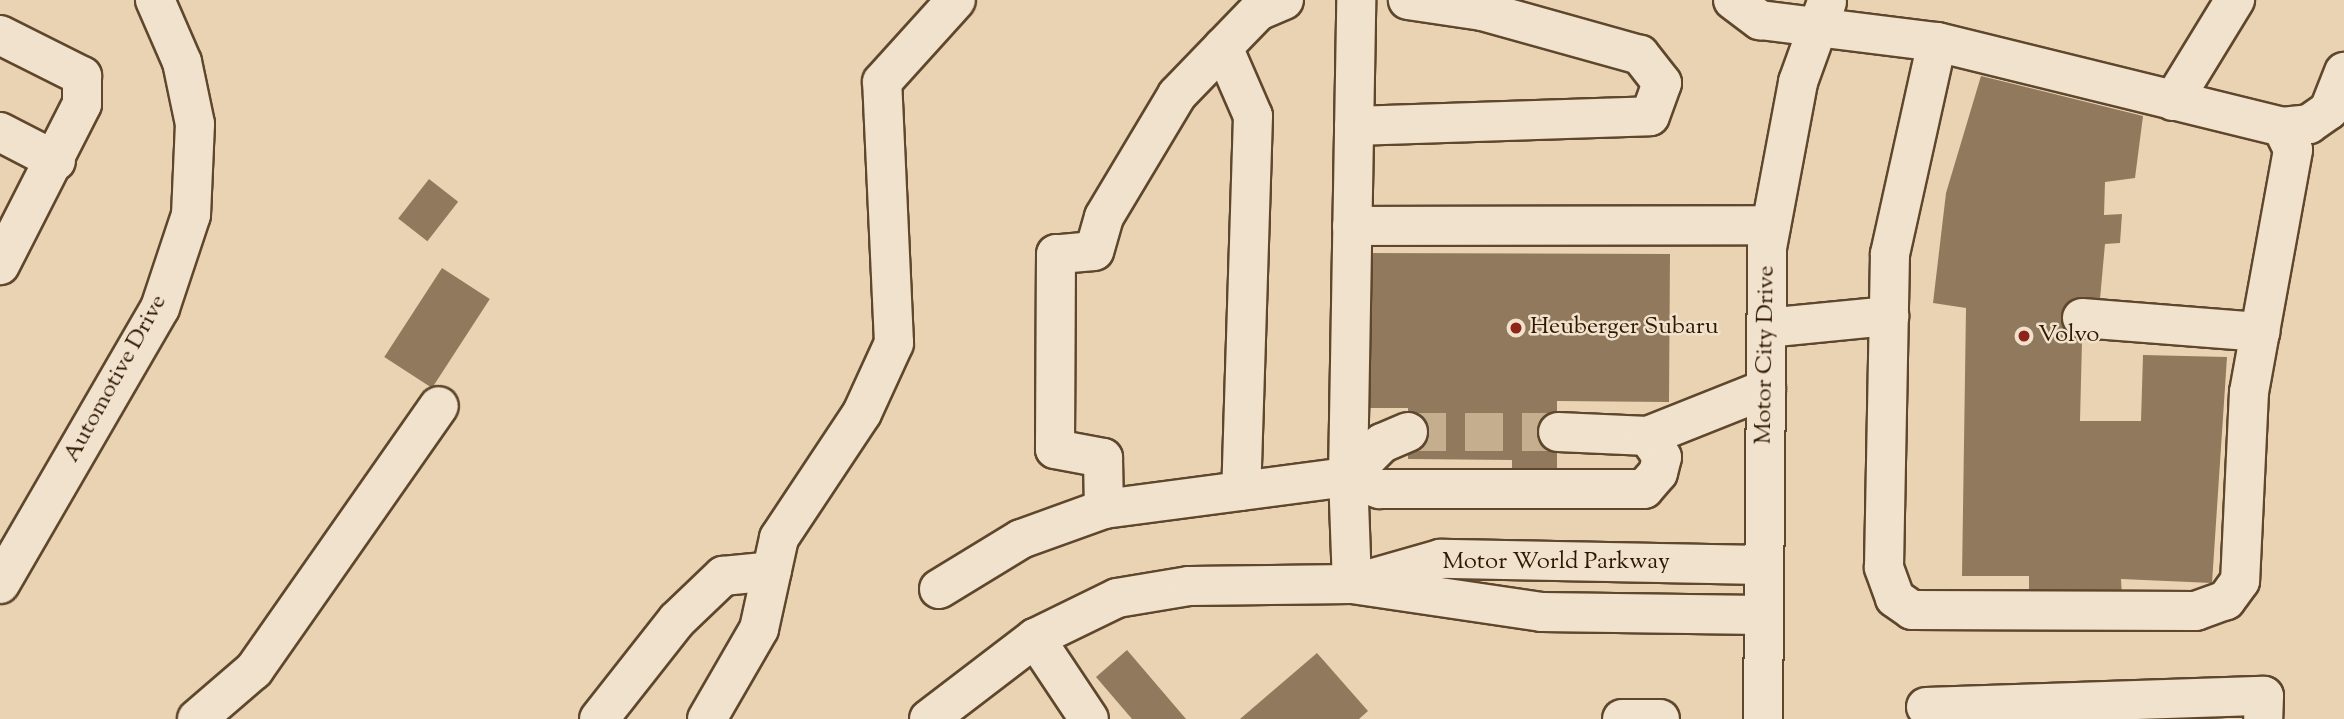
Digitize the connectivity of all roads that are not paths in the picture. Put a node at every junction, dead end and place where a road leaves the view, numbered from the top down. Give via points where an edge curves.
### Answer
1 (155, 0) edge
2 (956, 0) edge
3 (1284, 0) edge
4 (1356, 0) edge
5 (1408, 0) edge
6 (1706, 0) edge
7 (2235, 0) edge
8 (1740, 7) edge
9 (1823, 13) edge
10 (0, 35) edge
11 (1937, 42) junction
12 (1223, 47) junction
13 (2344, 72) edge
14 (2173, 101) junction
15 (1354, 126) junction
16 (2282, 127) junction
17 (0, 132) edge
18 (56, 161) junction
19 (1770, 225) junction
20 (1352, 226) junction
21 (0, 265) edge
22 (1889, 316) junction
23 (2082, 318) dead end
24 (1766, 328) junction
25 (2260, 332) junction
26 (1766, 389) junction
27 (439, 406) dead end
28 (1408, 432) tunnel mouth
29 (1558, 432) tunnel mouth
30 (1648, 436) junction
31 (1348, 477) junction
32 (1241, 491) junction
33 (1104, 509) junction
34 (1762, 565) junction
35 (772, 571) junction
36 (0, 584) edge
37 (1352, 584) junction
38 (939, 589) dead end
39 (1762, 615) junction
40 (1035, 638) junction
41 (1926, 706) dead end
42 (2107, 710) edge
43 (197, 719) edge
44 (599, 719) edge
45 (707, 719) edge
46 (929, 719) edge
47 (1089, 719) edge
48 (1622, 719) edge
49 (1660, 719) edge
50 (1763, 719) edge
51 (2263, 719) edge

1 - 36 street, Automotive Drive via 182,62 195,124 191,215 160,308
2 - 35 street via 882,82 894,343 862,414 779,538
3 - 12 street via 1258,11
4 - 15 street
5 - 15 street via 1482,11 1640,55 1662,83 1650,116
6 - 8 street
7 - 14 street
8 - 9 street
9 - 11 street
9 - 19 street, Motor City Drive via 1798,82
10 - 18 street via 82,76 82,104
11 - 14 street
11 - 22 street via 1890,254
12 - 32 street via 1253,116
12 - 33 street via 1177,94 1104,217 1094,251 1056,254 1055,449 1103,458
13 - 16 street via 2329,110 2309,124
14 - 16 street
15 - 20 street
16 - 25 street via 2293,150
17 - 18 street
18 - 21 street
19 - 20 street
19 - 24 street, Motor City Drive
20 - 31 street
22 - 24 street
22 - 25 street via 1884,567 1895,598 1912,610 2196,611 2226,600 2240,581 2249,391
23 - 25 street
24 - 26 street, Motor City Drive
26 - 30 street
26 - 34 street, Motor City Drive
27 - 43 street via 254,670
28 - 31 street via 1382,443
29 - 30 street
30 - 31 street via 1662,457 1644,489 1380,489
31 - 32 street
31 - 37 street
32 - 33 street
33 - 38 street via 1021,539
34 - 37 street, Motor World Parkway via 1440,559
34 - 39 street, Motor City Drive
35 - 44 street via 723,576 677,620
35 - 45 street via 759,629
37 - 39 street, Motor World Parkway via 1542,612
37 - 40 street, Motor World Parkway via 1189,586 1117,598
39 - 50 street, Motor City Drive
40 - 46 street, Motor World Parkway
40 - 47 street
41 - 42 street
42 - 51 street via 2264,696
48 - 49 street

